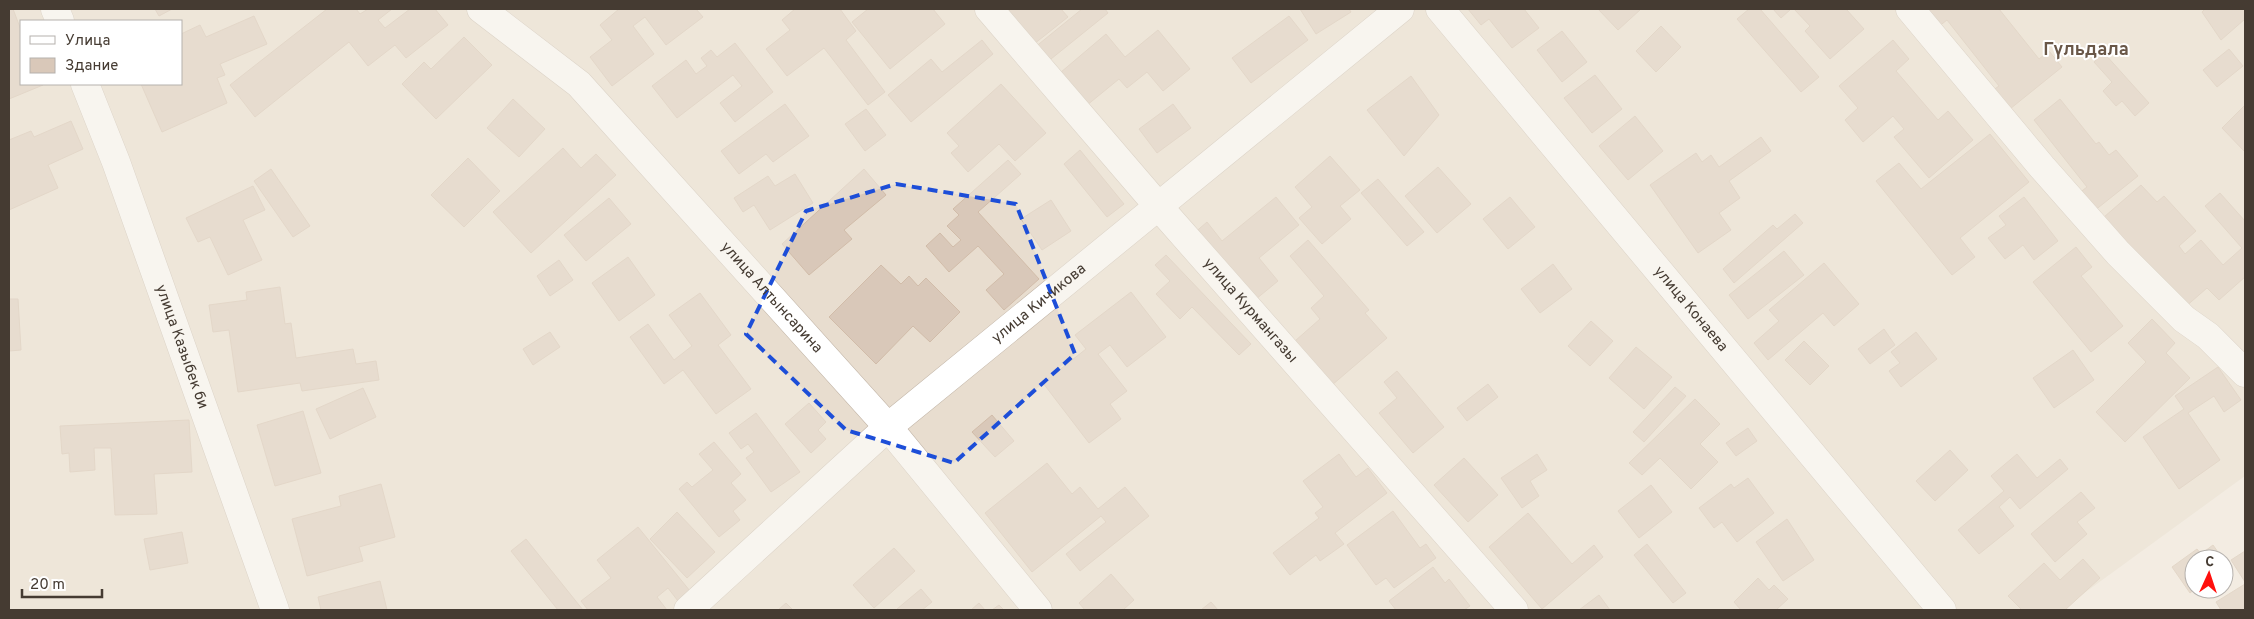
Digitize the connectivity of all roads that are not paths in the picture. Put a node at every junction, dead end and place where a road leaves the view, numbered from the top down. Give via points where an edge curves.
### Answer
1 (481, 9) edge
2 (989, 9) edge
3 (1400, 9) edge
4 (1440, 9) edge
5 (1910, 9) edge
6 (85, 85) edge
7 (1159, 207) junction
8 (2245, 372) edge
9 (888, 427) junction
10 (275, 610) edge
11 (688, 610) edge
12 (1038, 610) edge
13 (1514, 610) edge
14 (1942, 610) edge

1 - 9 street, улица Алтынсарина via 579,84
2 - 7 street, улица Курмангазы
3 - 7 street, улица Кичикова
4 - 14 street, улица Конаева
5 - 8 street via 2118,253 2184,319
6 - 10 street, улица Казыбек би via 116,162
7 - 9 street, улица Кичикова
7 - 13 street, улица Курмангазы
9 - 11 street, улица Кичикова
9 - 12 street, улица Алтынсарина

